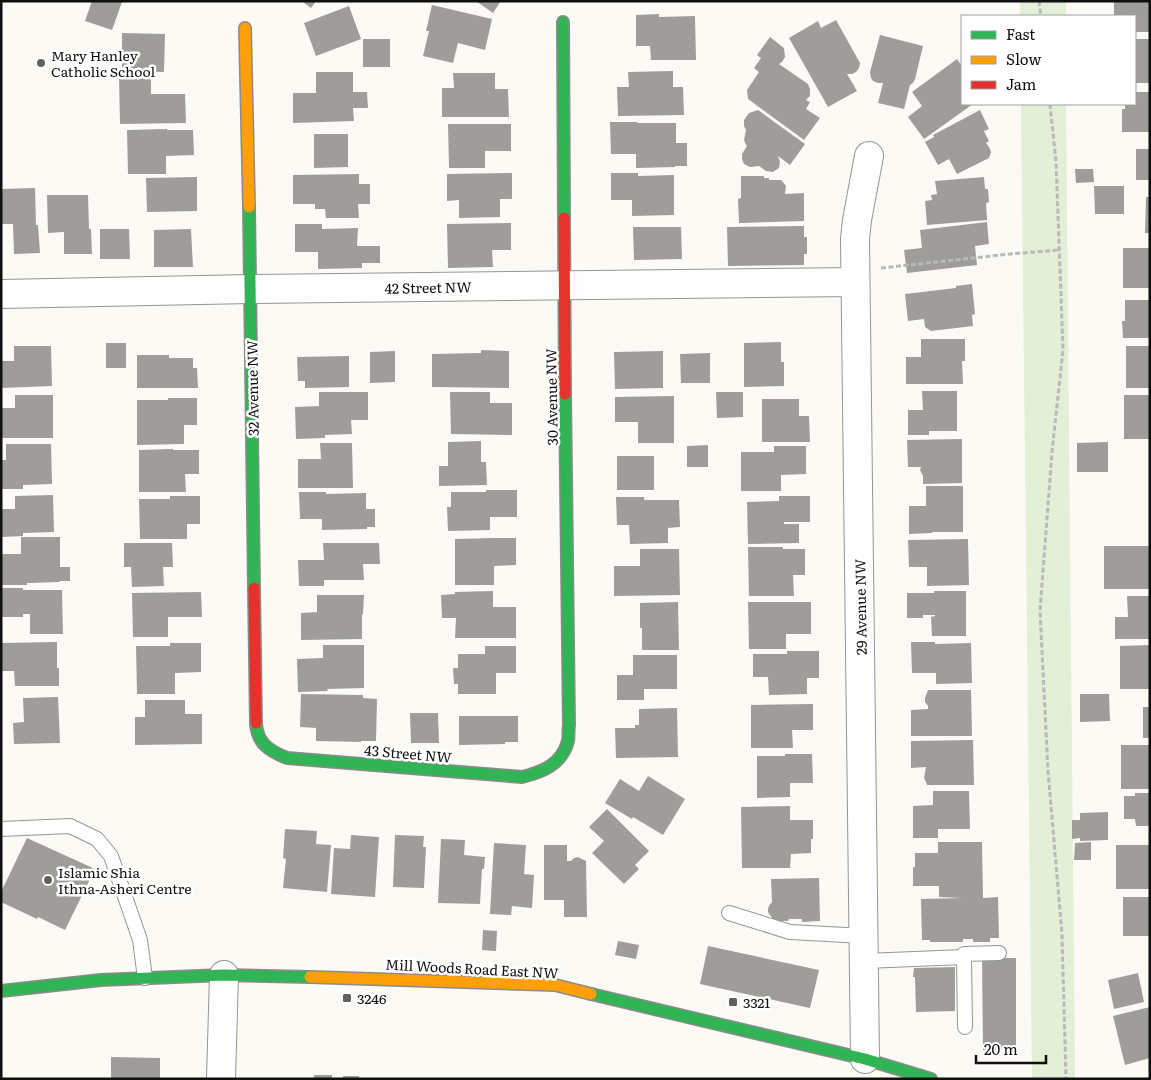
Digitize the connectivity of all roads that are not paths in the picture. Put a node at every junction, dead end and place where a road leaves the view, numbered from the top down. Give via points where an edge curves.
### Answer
1 (563, 22) dead end
2 (245, 28) dead end
3 (869, 156) dead end
4 (855, 282) junction
5 (564, 286) junction
6 (251, 290) junction
7 (1, 294) edge
8 (264, 746) joint
9 (552, 766) joint
10 (1, 830) edge
11 (730, 912) dead end
12 (865, 949) junction
13 (999, 953) dead end
14 (964, 957) junction
15 (224, 975) junction
16 (145, 978) junction
17 (1, 991) edge
18 (965, 1027) dead end
19 (865, 1059) junction
20 (221, 1079) edge
21 (931, 1079) edge

1 - 5 street, 30 Avenue NW
2 - 6 street, 32 Avenue NW
3 - 4 street, 29 Avenue NW via 855,229
4 - 5 street, 42 Street NW
4 - 12 street, 29 Avenue NW
5 - 6 street, 42 Street NW
5 - 9 street, 30 Avenue NW via 569,725 567,745
6 - 7 street, 42 Street NW
6 - 8 street, 32 Avenue NW via 256,726
8 - 9 street, 43 Street NW via 287,758 505,776 541,773
10 - 16 lane via 70,826 97,839 112,856 140,940
11 - 12 lane via 790,932
12 - 14 lane
12 - 19 street, 29 Avenue NW
13 - 14 lane via 964,954
14 - 18 lane
15 - 16 street, Mill Woods Road East NW
15 - 19 street, Mill Woods Road East NW via 555,985
15 - 20 street
16 - 17 street, Mill Woods Road East NW
19 - 21 street, Mill Woods Road East NW

